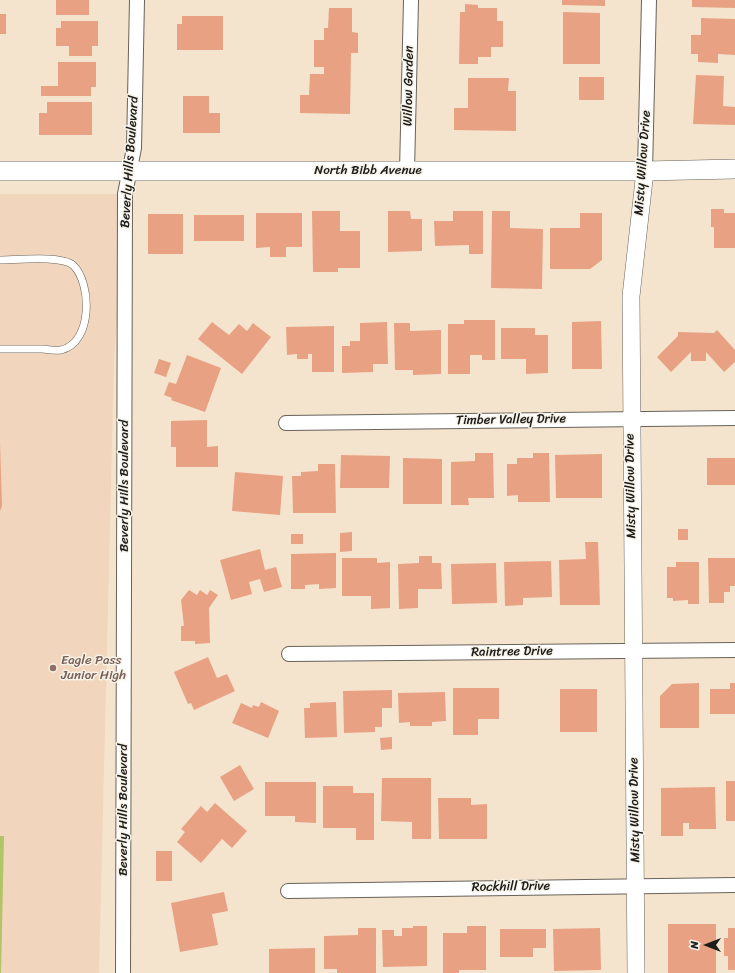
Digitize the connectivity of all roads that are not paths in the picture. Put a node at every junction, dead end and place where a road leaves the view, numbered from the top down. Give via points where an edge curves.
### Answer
1 (137, 0) edge
2 (411, 0) edge
3 (649, 0) edge
4 (735, 169) edge
5 (0, 171) edge
6 (129, 171) junction
7 (407, 171) junction
8 (645, 171) junction
9 (0, 260) edge
10 (0, 349) edge
11 (735, 418) edge
12 (631, 419) junction
13 (286, 423) dead end
14 (735, 650) edge
15 (633, 651) junction
16 (289, 654) dead end
17 (735, 885) edge
18 (636, 886) junction
19 (288, 891) dead end
20 (123, 973) edge
21 (636, 973) edge

1 - 6 street, Beverly Hills Boulevard via 134,148
2 - 7 street, Willow Garden
3 - 8 street, Misty Willow Drive
4 - 8 main road, North Bibb Avenue
5 - 6 main road, North Bibb Avenue
6 - 7 main road, North Bibb Avenue
6 - 20 street, Beverly Hills Boulevard via 125,194
7 - 8 main road, North Bibb Avenue
8 - 12 street, Misty Willow Drive via 631,296
9 - 10 lane via 54,259 72,265 83,281 86,314 82,330 75,341 62,350
11 - 12 street, Timber Valley Drive
12 - 13 street, Timber Valley Drive
12 - 15 street, Misty Willow Drive
14 - 15 street, Raintree Drive
15 - 16 street, Raintree Drive
15 - 18 street, Misty Willow Drive
17 - 18 street, Rockhill Drive
18 - 19 street, Rockhill Drive
18 - 21 street, Misty Willow Drive

